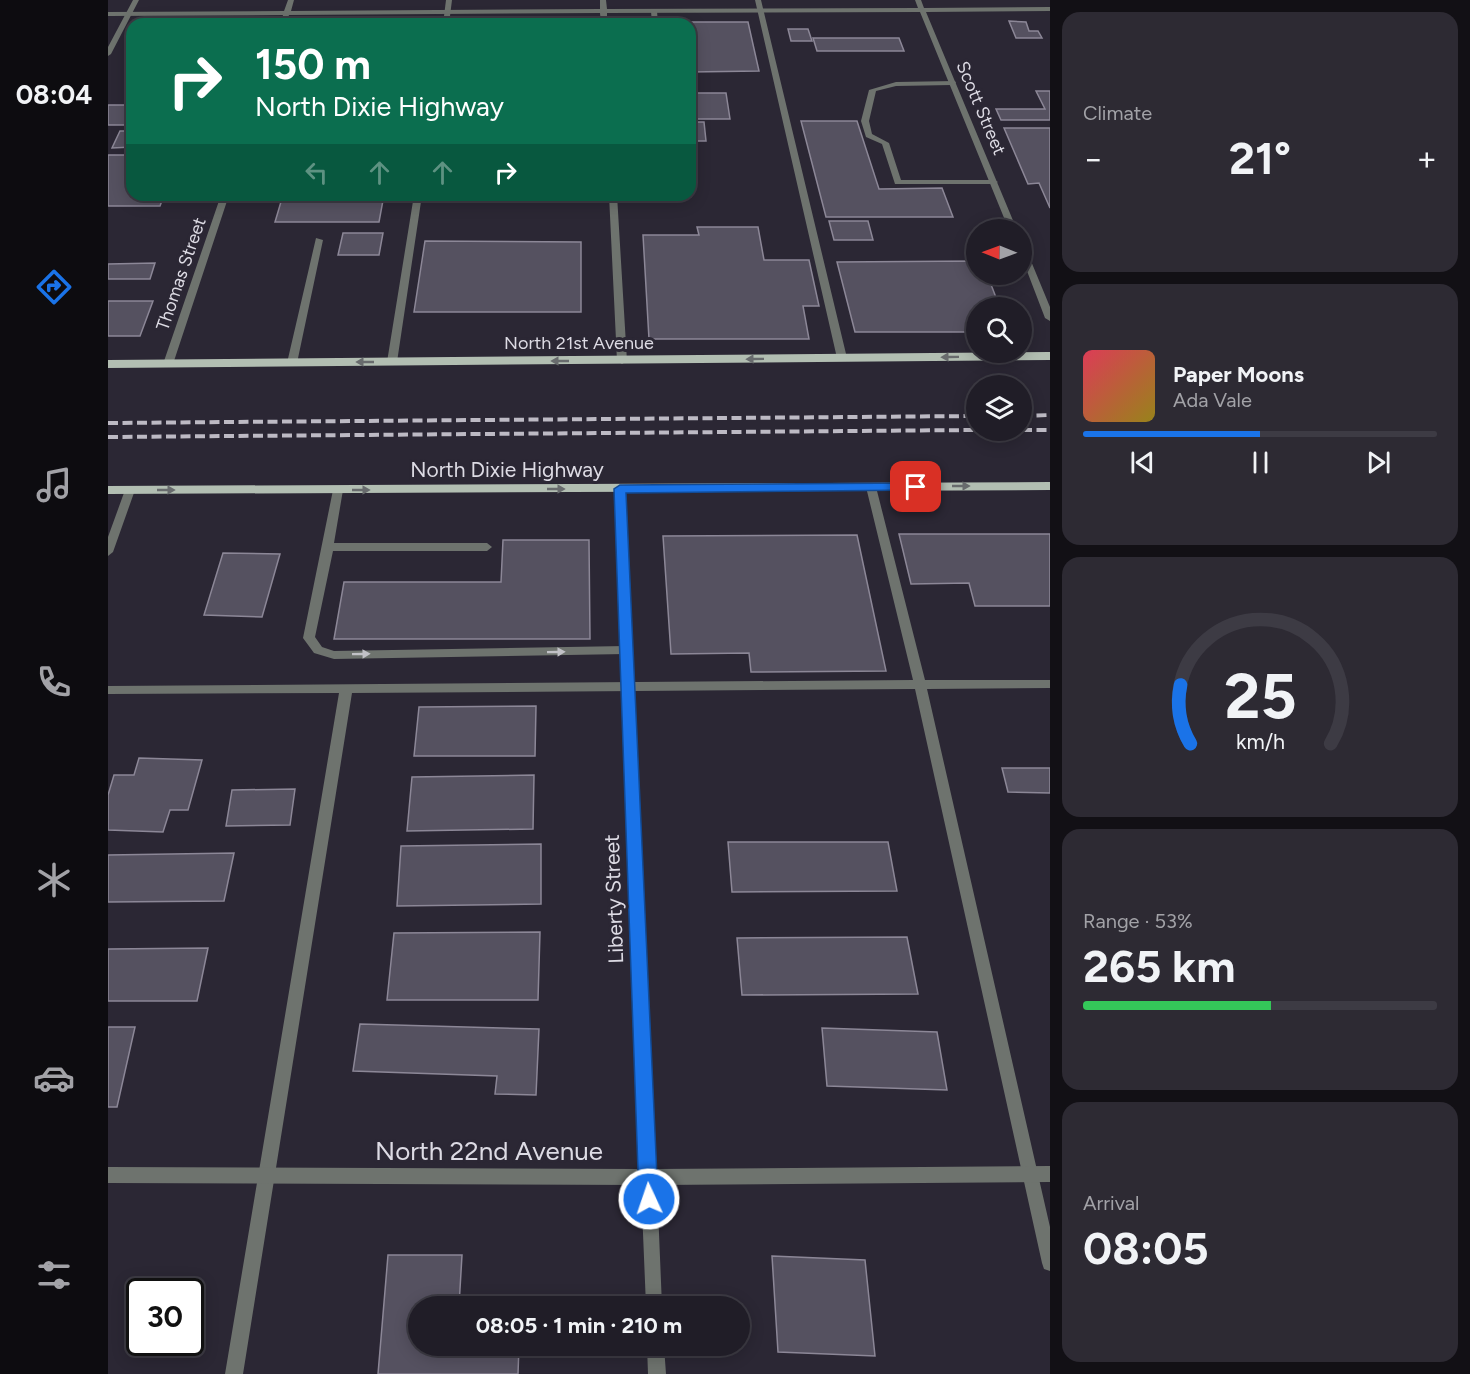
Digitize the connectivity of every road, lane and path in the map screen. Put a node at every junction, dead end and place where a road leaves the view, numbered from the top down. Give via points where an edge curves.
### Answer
1 (136, 0) edge
2 (291, 0) edge
3 (449, 0) edge
4 (603, 0) edge
5 (758, 0) edge
6 (918, 0) edge
7 (922, 9) junction
8 (1050, 9) edge
9 (761, 10) junction
10 (654, 11) junction
11 (447, 12) junction
12 (603, 12) junction
13 (286, 13) junction
14 (108, 14) edge
15 (129, 14) junction
16 (127, 18) edge
17 (285, 18) edge
18 (446, 18) edge
19 (604, 18) edge
20 (655, 18) edge
21 (126, 20) edge
22 (108, 54) edge
23 (952, 83) junction
24 (994, 182) junction
25 (223, 201) edge
26 (417, 201) edge
27 (613, 201) edge
28 (1009, 219) edge
29 (319, 240) dead end
30 (1032, 274) edge
31 (1050, 318) edge
32 (1050, 356) edge
33 (842, 358) junction
34 (622, 361) junction
35 (392, 362) junction
36 (292, 363) junction
37 (108, 364) edge
38 (168, 364) junction
39 (1050, 486) edge
40 (871, 487) junction
41 (620, 489) junction
42 (108, 490) edge
43 (130, 490) junction
44 (338, 490) junction
45 (328, 547) junction
46 (487, 547) dead end
47 (108, 550) edge
48 (626, 650) junction
49 (1050, 684) edge
50 (920, 686) junction
51 (628, 689) junction
52 (108, 690) edge
53 (346, 690) junction
54 (1030, 1174) junction
55 (1050, 1174) edge
56 (108, 1175) edge
57 (265, 1175) junction
58 (648, 1177) junction
59 (1050, 1263) edge
60 (654, 1296) edge
61 (656, 1356) edge
62 (234, 1374) edge
63 (657, 1374) edge

1 - 15 street
2 - 13 street
3 - 11 street
4 - 12 street
5 - 9 street
6 - 7 street, Scott Street
7 - 8 street
7 - 9 street
7 - 23 street, Scott Street
9 - 10 street
9 - 33 street
10 - 12 street
10 - 20 street
11 - 12 street
11 - 13 street
11 - 18 street
12 - 19 street
13 - 15 street
13 - 17 street
14 - 15 street
15 - 16 street
21 - 22 street
23 - 24 street, Scott Street
23 - 24 street via 896,84 873,90 865,121 869,135 885,143 898,182
24 - 28 street, Scott Street
25 - 38 street, Thomas Street
26 - 35 street
27 - 34 street
29 - 36 street
30 - 31 street
32 -> 33 main road, North 21st Avenue
33 -> 34 main road, North 21st Avenue
34 -> 35 main road, North 21st Avenue
35 -> 36 main road, North 21st Avenue
36 - 38 main road, North 21st Avenue
37 - 38 main road, North 21st Avenue
40 -> 39 main road, North Dixie Highway
40 - 41 main road, North Dixie Highway
40 - 50 street
44 -> 41 main road, North Dixie Highway
41 - 48 street, Liberty Street
42 - 43 main road, North Dixie Highway
43 -> 44 main road, North Dixie Highway
43 - 47 street
44 - 45 street
45 - 46 street
45 -> 48 street via 309,638 318,650 334,655
48 - 51 street, Liberty Street
49 - 50 street
50 - 51 street
50 - 54 street
51 - 53 street
51 - 58 street, Liberty Street
52 - 53 street
53 - 57 street
54 - 55 street, North 22nd Avenue
54 - 58 street, North 22nd Avenue
54 - 59 street
56 - 57 street, North 22nd Avenue
57 - 58 street, North 22nd Avenue
57 - 62 street
58 - 60 street, Liberty Street
61 - 63 street

